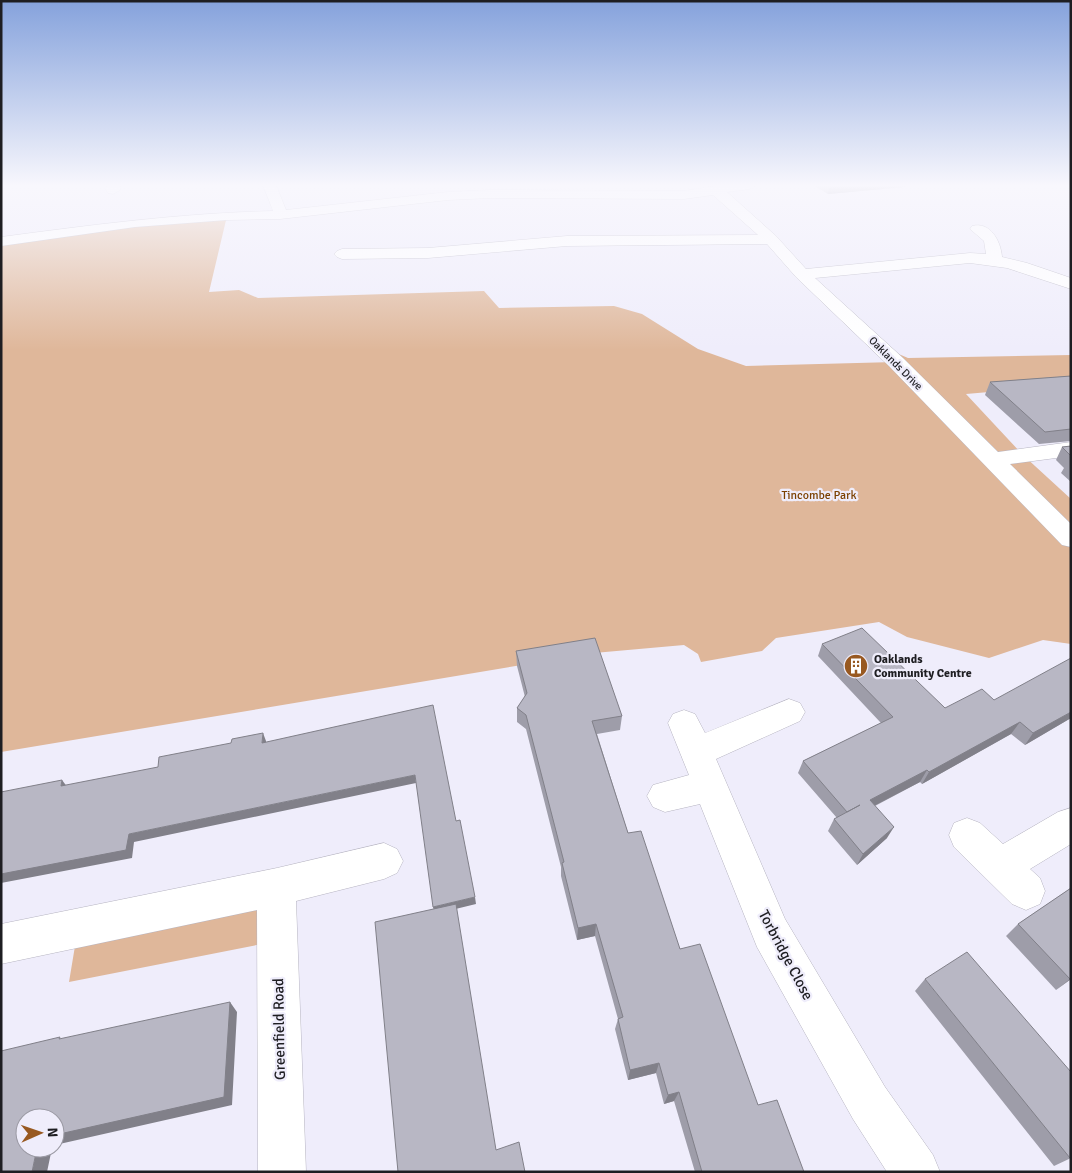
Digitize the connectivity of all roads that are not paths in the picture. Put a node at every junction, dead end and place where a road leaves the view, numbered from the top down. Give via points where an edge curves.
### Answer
1 (771, 239) edge
2 (17, 240) edge
3 (743, 240) edge
4 (991, 240) edge
5 (1, 242) edge
6 (342, 254) dead end
7 (994, 259) junction
8 (802, 274) junction
9 (1071, 284) edge
10 (1071, 449) edge
11 (992, 459) junction
12 (1071, 539) edge
13 (789, 712) dead end
14 (696, 754) junction
15 (666, 796) dead end
16 (1071, 824) edge
17 (967, 835) dead end
18 (384, 861) dead end
19 (277, 887) junction
20 (1, 944) edge
21 (282, 1172) edge
22 (916, 1172) edge

1 - 8 street, Oaklands Drive
2 - 5 street
3 - 6 street via 567,241 428,253
4 - 7 street
7 - 8 street via 970,258
7 - 9 street
8 - 11 street, Oaklands Drive via 880,346
10 - 11 street
11 - 12 street, Oaklands Drive
13 - 14 street
14 - 15 street
14 - 22 street, Torbridge Close via 771,933 869,1103
16 - 17 street via 1013,879
18 - 19 street
19 - 20 street
19 - 21 street, Greenfield Road

